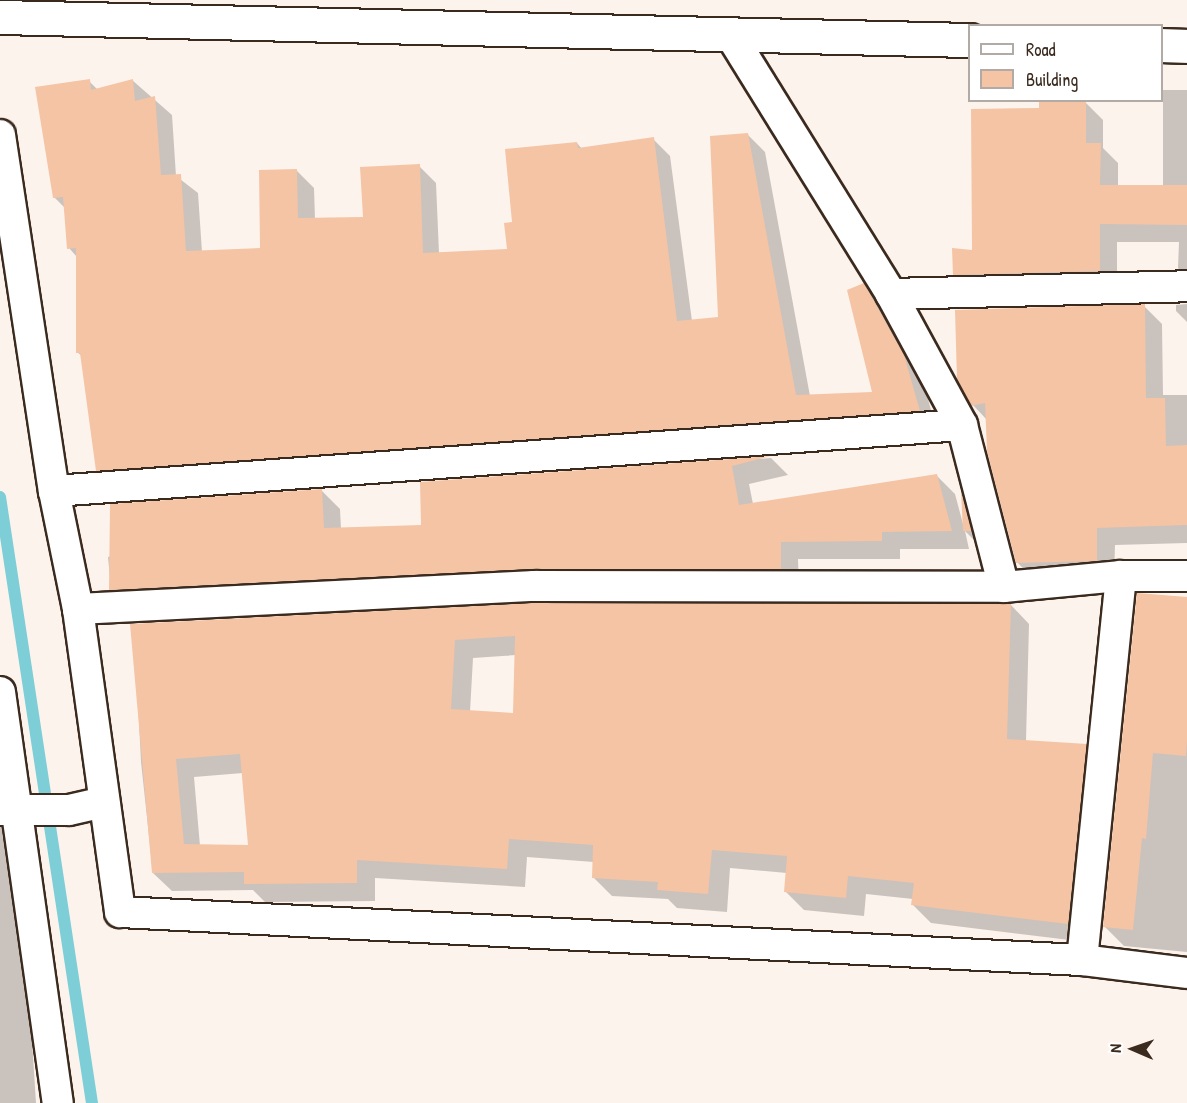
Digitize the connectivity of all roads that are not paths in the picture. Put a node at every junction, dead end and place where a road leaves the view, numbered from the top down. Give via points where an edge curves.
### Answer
1 (39, 9) edge
2 (0, 17) edge
3 (730, 34) junction
4 (968, 40) edge
5 (1163, 45) edge
6 (1187, 46) edge
7 (0, 135) edge
8 (1187, 286) edge
9 (891, 294) junction
10 (962, 425) junction
11 (54, 491) junction
12 (1121, 576) junction
13 (1187, 576) edge
14 (1004, 587) junction
15 (78, 609) junction
16 (0, 692) edge
17 (104, 802) junction
18 (17, 810) edge
19 (1082, 960) junction
20 (1187, 973) edge
21 (58, 1103) edge

1 - 2 street
1 - 3 street
3 - 4 street
3 - 9 street
5 - 6 street
7 - 11 street
8 - 9 street
9 - 10 street
10 - 11 street
10 - 14 street
11 - 15 street
12 - 13 street
12 - 14 street
12 - 19 street
14 - 15 street via 534,586
15 - 17 street
16 - 18 street
17 - 18 street via 69,810
17 - 19 street via 120,912
18 - 21 street
19 - 20 street

